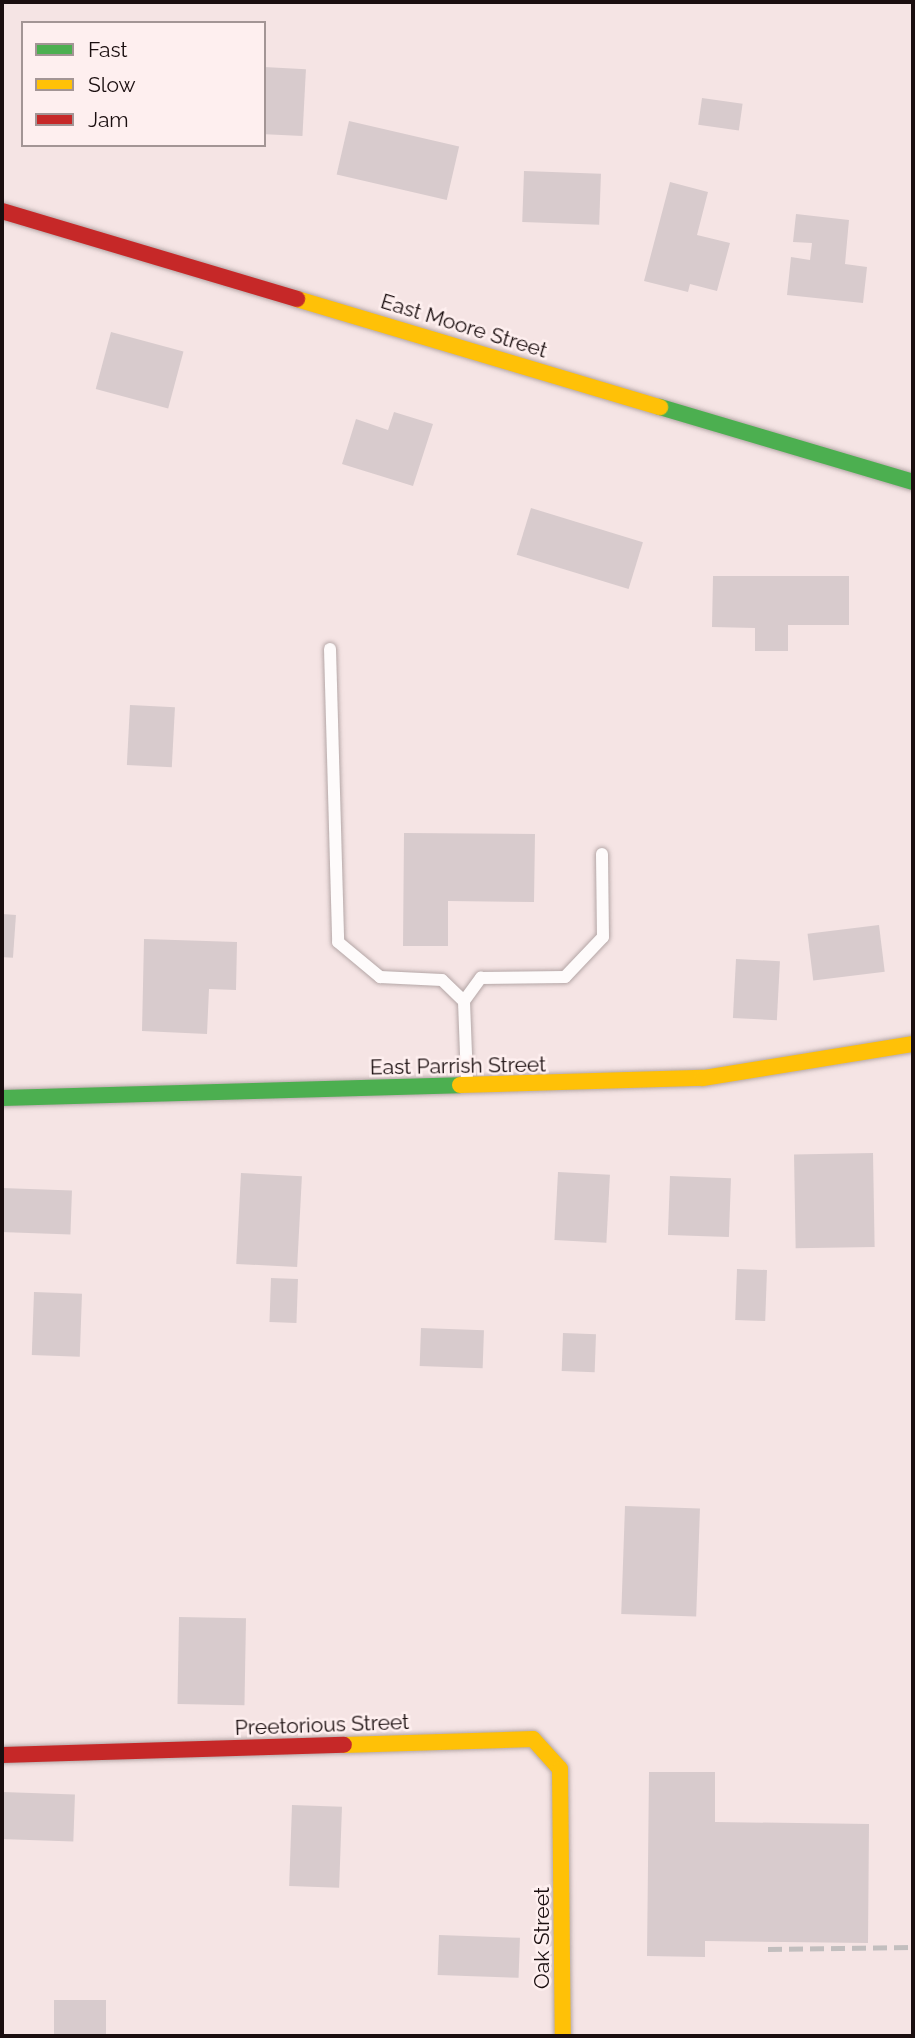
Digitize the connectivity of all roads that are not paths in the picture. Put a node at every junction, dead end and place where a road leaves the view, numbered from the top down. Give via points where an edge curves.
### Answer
1 (2, 211) edge
2 (913, 482) edge
3 (331, 649) dead end
4 (603, 854) dead end
5 (464, 1001) junction
6 (913, 1044) edge
7 (468, 1087) junction
8 (2, 1098) edge
9 (2, 1755) edge
10 (563, 1840) joint
11 (563, 2036) edge

1 - 2 street, East Moore Street
3 - 5 lane via 338,942 380,977 442,980
4 - 5 lane via 603,937 565,977 481,978
5 - 7 lane
6 - 7 street, East Parrish Street via 703,1078
7 - 8 street, East Parrish Street
9 - 10 street, Preetorious Street via 533,1739 560,1769
10 - 11 street, Oak Street

